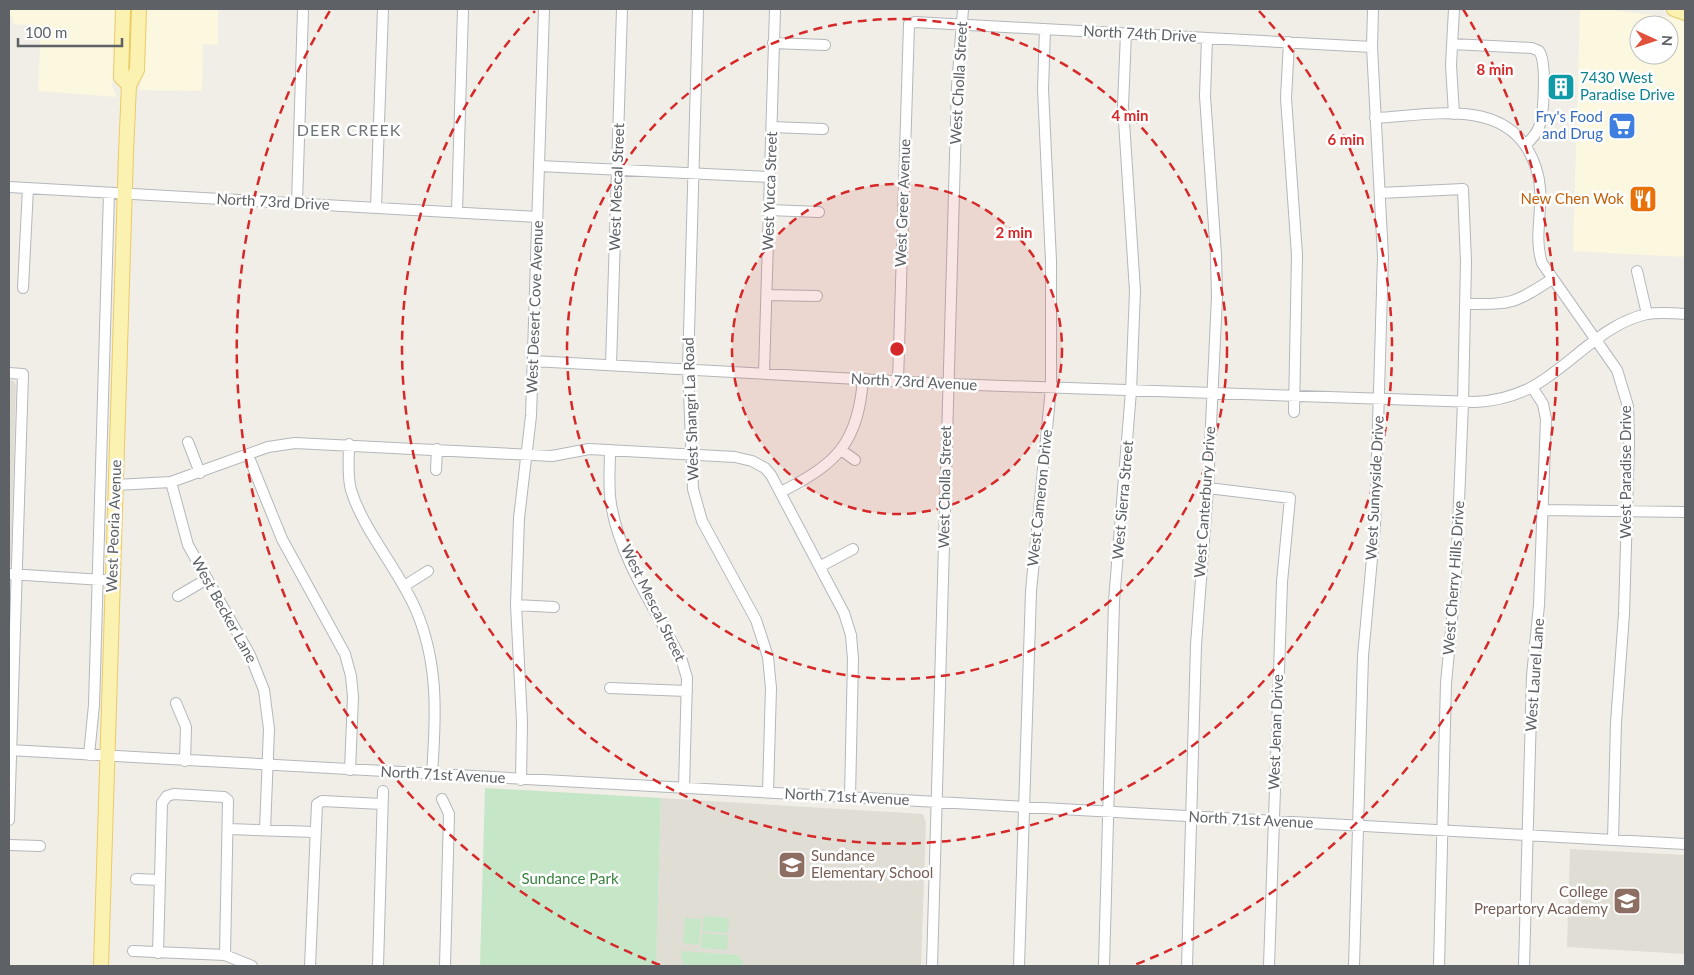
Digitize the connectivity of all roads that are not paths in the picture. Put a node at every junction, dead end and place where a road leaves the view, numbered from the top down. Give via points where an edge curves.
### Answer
1 (123, 9) edge
2 (139, 9) edge
3 (303, 9) edge
4 (383, 9) edge
5 (463, 9) edge
6 (544, 9) edge
7 (622, 9) edge
8 (698, 9) edge
9 (775, 9) edge
10 (963, 9) edge
11 (1372, 9) edge
12 (1454, 9) edge
13 (1674, 9) edge
14 (1685, 13) edge
15 (909, 24) joint
16 (962, 25) junction
17 (1045, 29) junction
18 (1126, 33) junction
19 (1207, 38) junction
20 (1289, 42) junction
21 (774, 43) junction
22 (122, 44) junction
23 (138, 44) junction
24 (1452, 44) junction
25 (825, 45) dead end
26 (1372, 47) junction
27 (129, 85) junction
28 (1454, 114) junction
29 (1375, 118) junction
30 (772, 128) junction
31 (823, 129) dead end
32 (1525, 145) junction
33 (539, 166) junction
34 (617, 170) junction
35 (694, 174) junction
36 (770, 177) junction
37 (9, 187) edge
38 (28, 188) junction
39 (109, 193) junction
40 (125, 194) junction
41 (1380, 194) junction
42 (297, 203) junction
43 (376, 208) junction
44 (769, 210) junction
45 (457, 212) junction
46 (819, 212) dead end
47 (538, 217) junction
48 (1637, 272) dead end
49 (1552, 278) junction
50 (23, 288) dead end
51 (766, 295) junction
52 (817, 296) dead end
53 (1465, 304) junction
54 (1647, 314) junction
55 (1685, 314) edge
56 (1597, 340) junction
57 (533, 361) junction
58 (611, 365) junction
59 (688, 369) junction
60 (9, 373) edge
61 (764, 373) junction
62 (863, 380) junction
63 (898, 382) junction
64 (948, 384) junction
65 (1532, 387) junction
66 (1051, 388) junction
67 (1131, 391) junction
68 (1212, 393) junction
69 (1294, 396) junction
70 (1379, 399) junction
71 (1462, 402) junction
72 (1294, 412) dead end
73 (188, 442) dead end
74 (350, 444) junction
75 (438, 449) junction
76 (610, 450) junction
77 (841, 450) junction
78 (527, 454) junction
79 (248, 455) junction
80 (691, 455) junction
81 (855, 460) dead end
82 (436, 470) dead end
83 (200, 473) junction
84 (171, 482) junction
85 (116, 485) junction
86 (1208, 488) junction
87 (781, 492) junction
88 (1542, 510) junction
89 (1685, 512) edge
90 (1627, 513) junction
91 (852, 549) dead end
92 (821, 566) junction
93 (428, 571) dead end
94 (13, 575) edge
95 (207, 579) junction
96 (98, 580) junction
97 (112, 581) junction
98 (404, 586) junction
99 (178, 596) dead end
100 (516, 605) junction
101 (554, 606) dead end
102 (610, 688) dead end
103 (687, 691) junction
104 (176, 703) dead end
105 (10, 750) edge
106 (89, 755) junction
107 (107, 756) junction
108 (185, 761) junction
109 (268, 766) junction
110 (350, 770) junction
111 (432, 774) junction
112 (521, 780) junction
113 (684, 788) junction
114 (383, 791) dead end
115 (768, 792) junction
116 (850, 797) junction
117 (442, 799) dead end
118 (938, 802) junction
119 (382, 804) junction
120 (1024, 808) junction
121 (1108, 813) junction
122 (1191, 817) junction
123 (9, 820) edge
124 (1274, 822) junction
125 (1357, 826) junction
126 (229, 829) junction
127 (265, 830) junction
128 (1443, 831) junction
129 (315, 832) junction
130 (1528, 836) junction
131 (1613, 840) junction
132 (1685, 844) edge
133 (9, 845) edge
134 (40, 846) dead end
135 (136, 879) dead end
136 (160, 880) junction
137 (133, 951) dead end
138 (158, 953) junction
139 (225, 955) junction
140 (101, 966) edge
141 (252, 966) edge
142 (310, 966) edge
143 (378, 966) edge
144 (445, 966) edge
145 (932, 966) edge
146 (1019, 966) edge
147 (1104, 966) edge
148 (1187, 966) edge
149 (1269, 966) edge
150 (1354, 966) edge
151 (1439, 966) edge
152 (1524, 966) edge

1 - 22 main road, West Peoria Avenue
2 - 23 main road, West Peoria Avenue
3 - 42 street
4 - 43 street
5 - 45 street
6 - 33 street, West Desert Cove Avenue
7 - 34 street, West Mescal Street
8 - 35 street, West Shangri La Road
9 - 21 street, West Yucca Street
10 - 16 street, West Cholla Street
11 - 26 street, West Sunnyside Drive
12 - 24 street
13 - 14 main road
15 - 16 street, North 74th Drive
15 - 63 street, West Greer Avenue
16 - 17 street, North 74th Drive
16 - 64 street, West Cholla Street via 957,86
17 - 18 street, North 74th Drive
17 - 66 street, West Cameron Drive via 1043,89 1051,261
18 - 19 street, North 74th Drive
18 - 67 street, West Sierra Street via 1123,106 1135,291
19 - 20 street, North 74th Drive
19 - 68 street, West Canterbury Drive via 1205,96 1217,289
20 - 26 street, North 74th Drive
20 - 69 street via 1286,98 1297,255
21 - 25 street
21 - 30 street, West Yucca Street
22 - 23 main road
22 - 27 main road, West Peoria Avenue via 121,77
23 - 27 main road, West Peoria Avenue via 137,70
24 - 28 street
24 - 32 street via 1539,51 1543,63 1541,121 1535,136
26 - 29 street, West Sunnyside Drive
27 - 40 main road, West Peoria Avenue
28 - 29 street
28 - 32 street via 1490,118 1509,129
29 - 41 street, West Sunnyside Drive
30 - 31 street
30 - 36 street, West Yucca Street
32 - 49 street, West Paradise Drive via 1535,164 1540,187 1539,254
33 - 34 street
33 - 47 street, West Desert Cove Avenue
34 - 35 street
34 - 58 street, West Mescal Street
35 - 36 street
35 - 59 street, West Shangri La Road
36 - 44 street, West Yucca Street
37 - 38 street, North 73rd Drive
38 - 39 street, North 73rd Drive
38 - 50 street
39 - 40 street, North 73rd Drive
39 - 96 street, West Peoria Avenue
40 - 42 street, North 73rd Drive
40 - 85 main road, West Peoria Avenue
41 - 53 street, West Cherry Hills Drive via 1463,190
41 - 70 street, West Sunnyside Drive via 1383,257
42 - 43 street, North 73rd Drive
43 - 45 street, North 73rd Drive
44 - 46 street
44 - 51 street, West Yucca Street
45 - 47 street, North 73rd Drive
47 - 57 street, West Desert Cove Avenue
48 - 54 street
49 - 53 street via 1515,302
49 - 56 street, West Paradise Drive
51 - 52 street
51 - 61 street, West Yucca Street
53 - 71 street, West Cherry Hills Drive
54 - 55 street, North 73rd Avenue
54 - 56 street, North 73rd Avenue
56 - 65 street, North 73rd Avenue
56 - 90 street, West Paradise Drive via 1617,370 1628,406
57 - 58 street, North 73rd Avenue
57 - 78 street, West Desert Cove Avenue
58 - 59 street, North 73rd Avenue
59 - 61 street, North 73rd Avenue
59 - 80 street, West Shangri La Road
60 - 94 street via 23,374
61 - 62 street, North 73rd Avenue
62 - 63 street, North 73rd Avenue
62 - 77 street via 858,417
63 - 64 street, North 73rd Avenue
64 - 66 street, North 73rd Avenue
64 - 118 street, West Cholla Street
65 - 71 street, North 73rd Avenue via 1502,399
65 - 88 street, West Laurel Lane via 1545,410
66 - 67 street, North 73rd Avenue
66 - 120 street, West Cameron Drive via 1031,591
67 - 68 street, North 73rd Avenue
67 - 121 street, West Sierra Street via 1114,601
68 - 69 street, North 73rd Avenue
68 - 86 street, West Canterbury Drive
69 - 70 street, North 73rd Avenue
69 - 72 street
70 - 71 street, North 73rd Avenue
70 - 125 street, West Sunnyside Drive via 1375,526 1363,656
71 - 128 street, West Cherry Hills Drive via 1456,577 1446,683
73 - 83 street
74 - 75 street
74 - 79 street via 285,443
74 - 98 street via 349,478 356,501
75 - 78 street
75 - 82 street
76 - 78 street via 588,449 552,456
76 - 80 street
76 - 103 street, West Mescal Street via 610,493 617,529 682,661
77 - 81 street
77 - 87 street via 813,475
78 - 100 street, West Desert Cove Avenue via 519,518
79 - 83 street
79 - 110 street via 282,539 346,654 353,698
80 - 87 street via 752,461 765,468
80 - 115 street, West Shangri La Road via 698,510 756,620 768,657 772,688
83 - 84 street
84 - 85 street
84 - 95 street, West Becker Lane via 185,535
85 - 97 main road, West Peoria Avenue
86 - 122 street, West Canterbury Drive via 1196,635
86 - 124 street, West Jenan Drive via 1290,498 1282,582
87 - 92 street
88 - 90 street
88 - 130 street, West Laurel Lane via 1540,605 1532,676
89 - 90 street
90 - 131 street, West Paradise Drive
91 - 92 street
92 - 116 street via 844,613 852,641
93 - 98 street
94 - 96 street
94 - 105 street
95 - 99 street
95 - 109 street, West Becker Lane via 250,655 264,690 269,729
96 - 97 street
96 - 106 street, West Peoria Avenue
97 - 107 main road, West Peoria Avenue
98 - 111 street via 425,634 433,669 436,703
100 - 101 street
100 - 112 street, West Desert Cove Avenue via 522,722
102 - 103 street
103 - 113 street, West Mescal Street
104 - 108 street via 186,727
105 - 106 street, North 71st Avenue
105 - 123 street
106 - 107 street, North 71st Avenue
107 - 108 street, North 71st Avenue
107 - 140 main road, West Peoria Avenue
108 - 109 street, North 71st Avenue
109 - 110 street, North 71st Avenue
109 - 127 street, West Becker Lane
110 - 111 street, North 71st Avenue
111 - 112 street, North 71st Avenue
112 - 113 street, North 71st Avenue
113 - 115 street, North 71st Avenue
114 - 119 street
115 - 116 street, North 71st Avenue
116 - 118 street, North 71st Avenue
117 - 144 street via 449,814
118 - 120 street, North 71st Avenue
118 - 145 street, West Cholla Street
119 - 129 street via 322,801 316,804
119 - 143 street
120 - 121 street, North 71st Avenue
120 - 146 street, West Cameron Drive
121 - 122 street, North 71st Avenue
121 - 147 street, West Sierra Street
122 - 124 street, North 71st Avenue
122 - 148 street, West Canterbury Drive
124 - 125 street, North 71st Avenue
124 - 149 street, West Jenan Drive
125 - 128 street, North 71st Avenue
125 - 150 street, West Sunnyside Drive
126 - 127 street
126 - 136 street via 228,800 167,796 162,802
126 - 139 street
127 - 129 street
128 - 130 street, North 71st Avenue
128 - 151 street, West Cherry Hills Drive
129 - 142 street
130 - 131 street, North 71st Avenue
130 - 152 street, West Laurel Lane
131 - 132 street, North 71st Avenue
133 - 134 street
135 - 136 street
136 - 138 street
137 - 138 street
138 - 139 street
139 - 141 street

